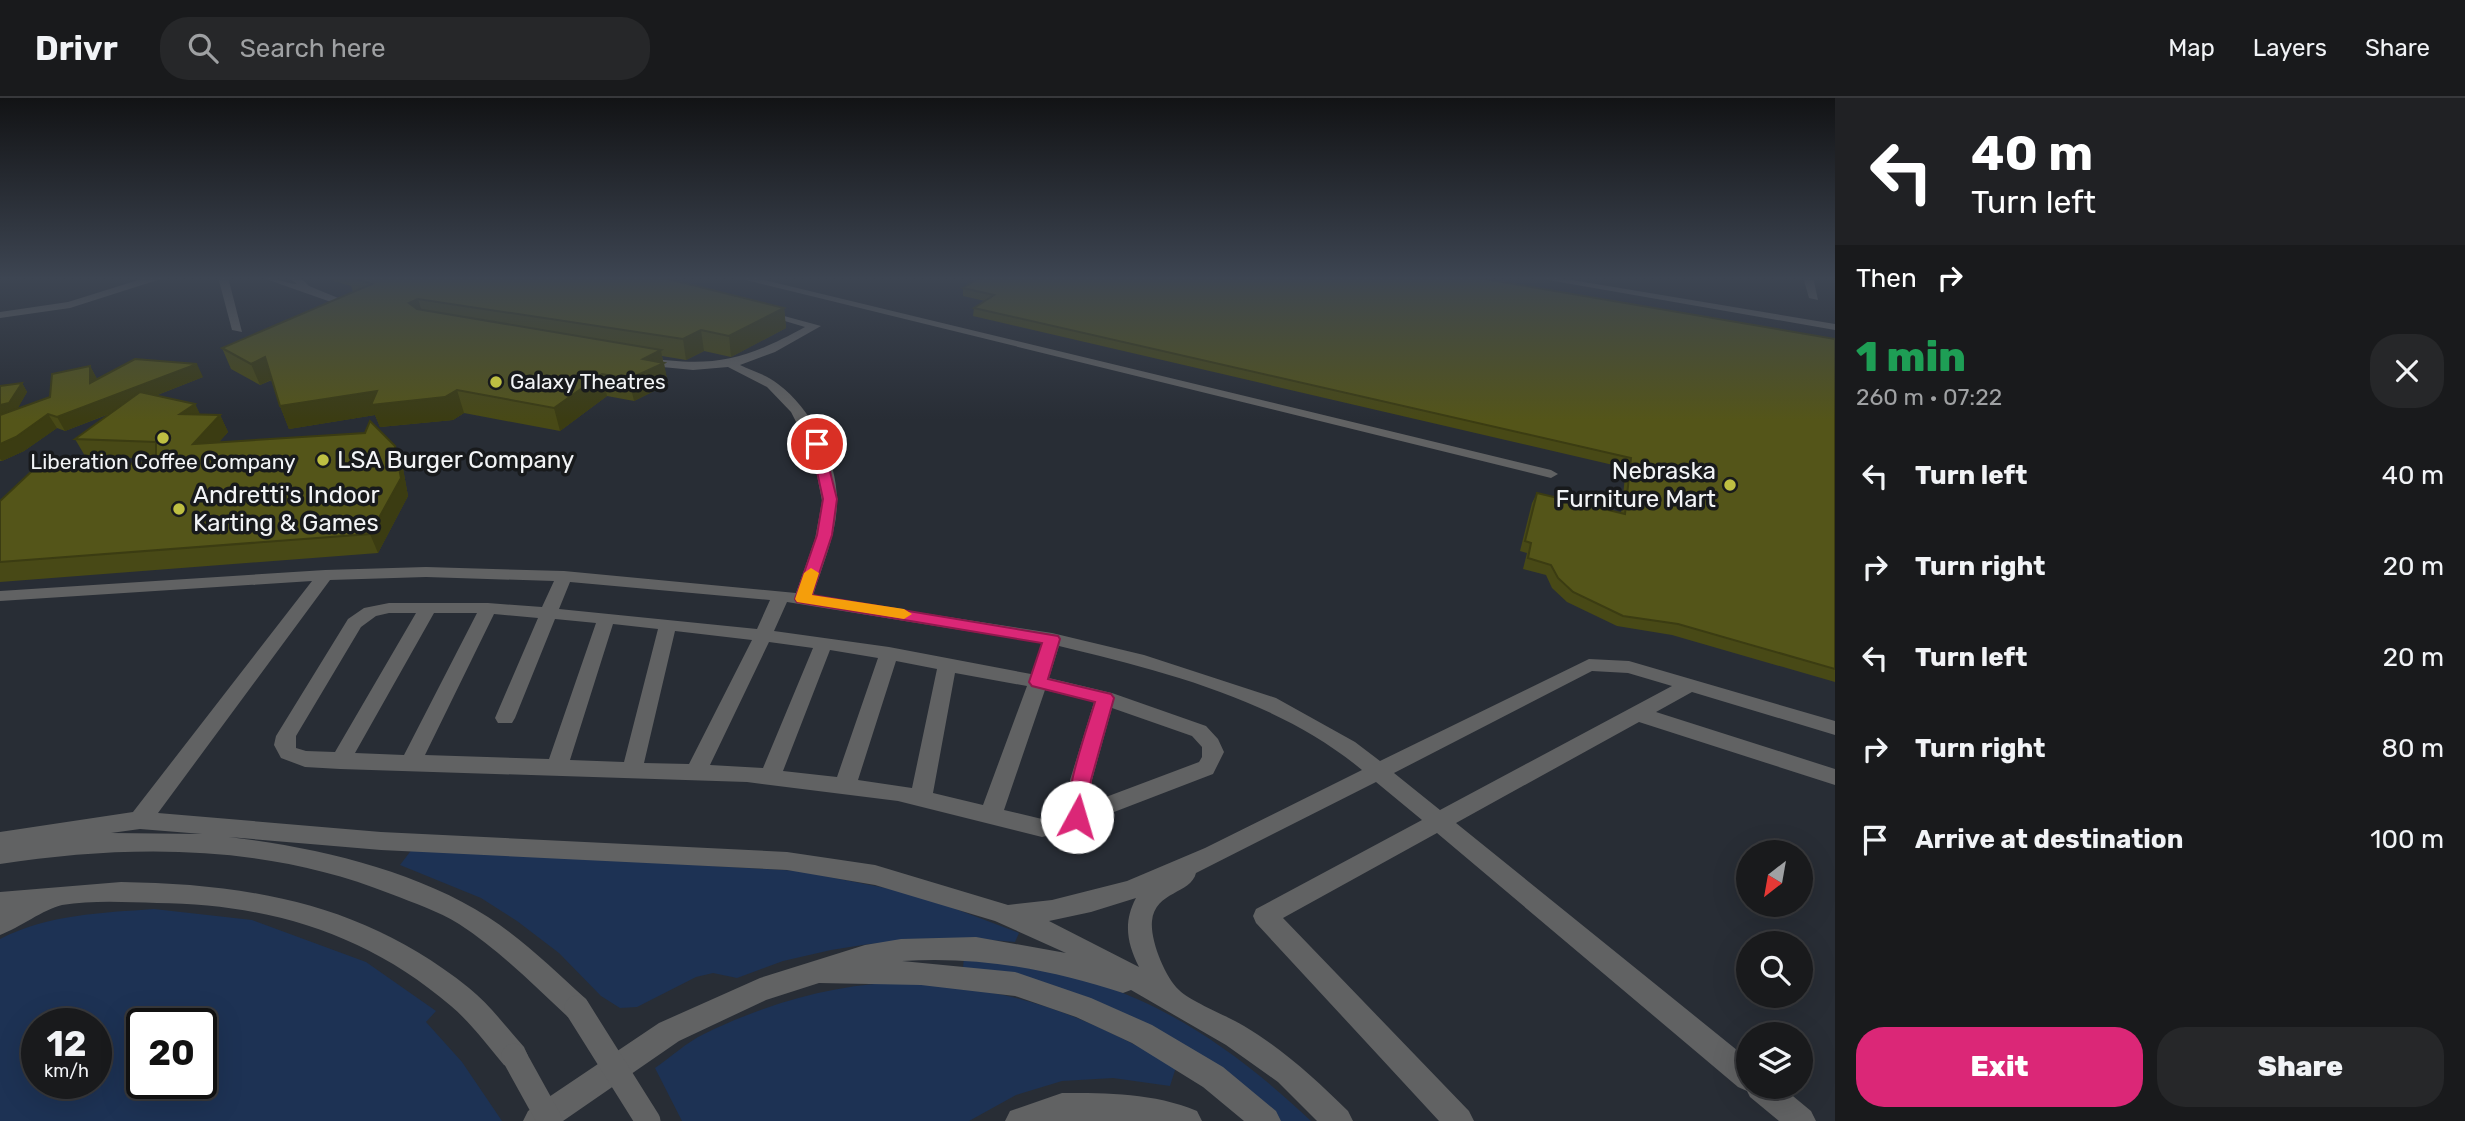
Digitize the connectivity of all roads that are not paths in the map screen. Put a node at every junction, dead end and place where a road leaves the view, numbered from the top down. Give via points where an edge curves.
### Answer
1 (237, 325) edge
2 (810, 325) edge
3 (936, 325) edge
4 (238, 330) dead end
5 (629, 359) edge
6 (733, 366) junction
7 (1551, 474) dead end
8 (325, 575) junction
9 (564, 576) junction
10 (0, 596) edge
11 (781, 596) junction
12 (803, 599) junction
13 (428, 608) junction
14 (488, 608) junction
15 (548, 611) junction
16 (606, 618) junction
17 (668, 624) junction
18 (763, 635) junction
19 (1052, 639) junction
20 (824, 643) junction
21 (890, 653) junction
22 (947, 665) junction
23 (1038, 682) junction
24 (1692, 684) junction
25 (1105, 698) junction
26 (1638, 714) junction
27 (505, 718) dead end
28 (1835, 728) edge
29 (340, 761) junction
30 (410, 764) junction
31 (557, 768) junction
32 (632, 770) junction
33 (696, 771) junction
34 (1379, 771) junction
35 (770, 777) junction
36 (1835, 777) edge
37 (845, 786) junction
38 (921, 797) junction
39 (990, 817) junction
40 (1077, 817) junction
41 (141, 820) junction
42 (1439, 821) junction
43 (0, 841) edge
44 (1222, 849) junction
45 (0, 855) edge
46 (64, 894) junction
47 (0, 902) edge
48 (1000, 912) junction
49 (0, 924) edge
50 (819, 971) junction
51 (1169, 996) junction
52 (1736, 1067) edge
53 (1774, 1099) edge
54 (538, 1121) edge
55 (550, 1121) edge
56 (648, 1121) edge
57 (1020, 1121) edge
58 (1187, 1121) edge
59 (1266, 1121) edge
60 (1338, 1121) edge
61 (1459, 1121) edge
62 (1801, 1121) edge

1 - 4 street
2 - 6 street via 815,326
3 - 7 street
5 - 6 street via 670,366
6 - 12 street via 774,387 797,409 817,444 830,499 824,535
8 - 9 street
8 - 10 street
8 - 41 street
9 - 11 street
9 - 15 street
11 - 12 street
11 - 18 street
12 - 19 street
13 - 14 street
13 - 29 street
13 - 29 street via 378,609 361,617 286,736 284,745 295,757
14 - 15 street
14 - 30 street
15 - 16 street
15 - 27 street
16 - 17 street
16 - 31 street
17 - 18 street
17 - 32 street
18 - 20 street
18 - 33 street
19 - 23 street
19 - 34 street via 1137,659 1269,703 1309,723
20 - 21 street
20 - 35 street
21 - 22 street
21 - 37 street
22 - 23 street
22 - 38 street
23 - 25 street
23 - 39 street
24 - 26 street
24 - 28 street
24 - 34 street via 1629,667 1589,666
25 - 40 street via 1082,780
25 - 40 street via 1199,731 1211,741 1214,759 1206,768
26 - 36 street
26 - 42 street
29 - 30 street
30 - 31 street
31 - 32 street
32 - 33 street
33 - 35 street
34 - 42 street
34 - 44 street
35 - 37 street
37 - 38 street
38 - 39 street
39 - 40 street via 1042,828
41 - 43 street
41 - 48 street via 381,841 787,861 875,875
42 - 52 street
42 - 61 street via 1265,916
44 - 48 street via 1096,902 1044,914
44 - 51 street via 1149,898 1141,920 1143,954
45 - 56 street, bridge via 127,841 200,842 262,849 377,876 466,916 516,953 576,1008
46 - 47 street
46 - 49 street
46 - 55 street, bridge via 153,890 253,900 345,928 387,947 452,991 514,1056
48 - 51 street via 1061,937
50 - 51 street via 876,951 937,947 1017,954 1090,969
50 - 54 street via 760,990 669,1032
50 - 59 street via 921,973 1026,988 1142,1034 1213,1077
51 - 60 street via 1288,1072
53 - 62 street
57 - 58 street via 1062,1107 1131,1108

